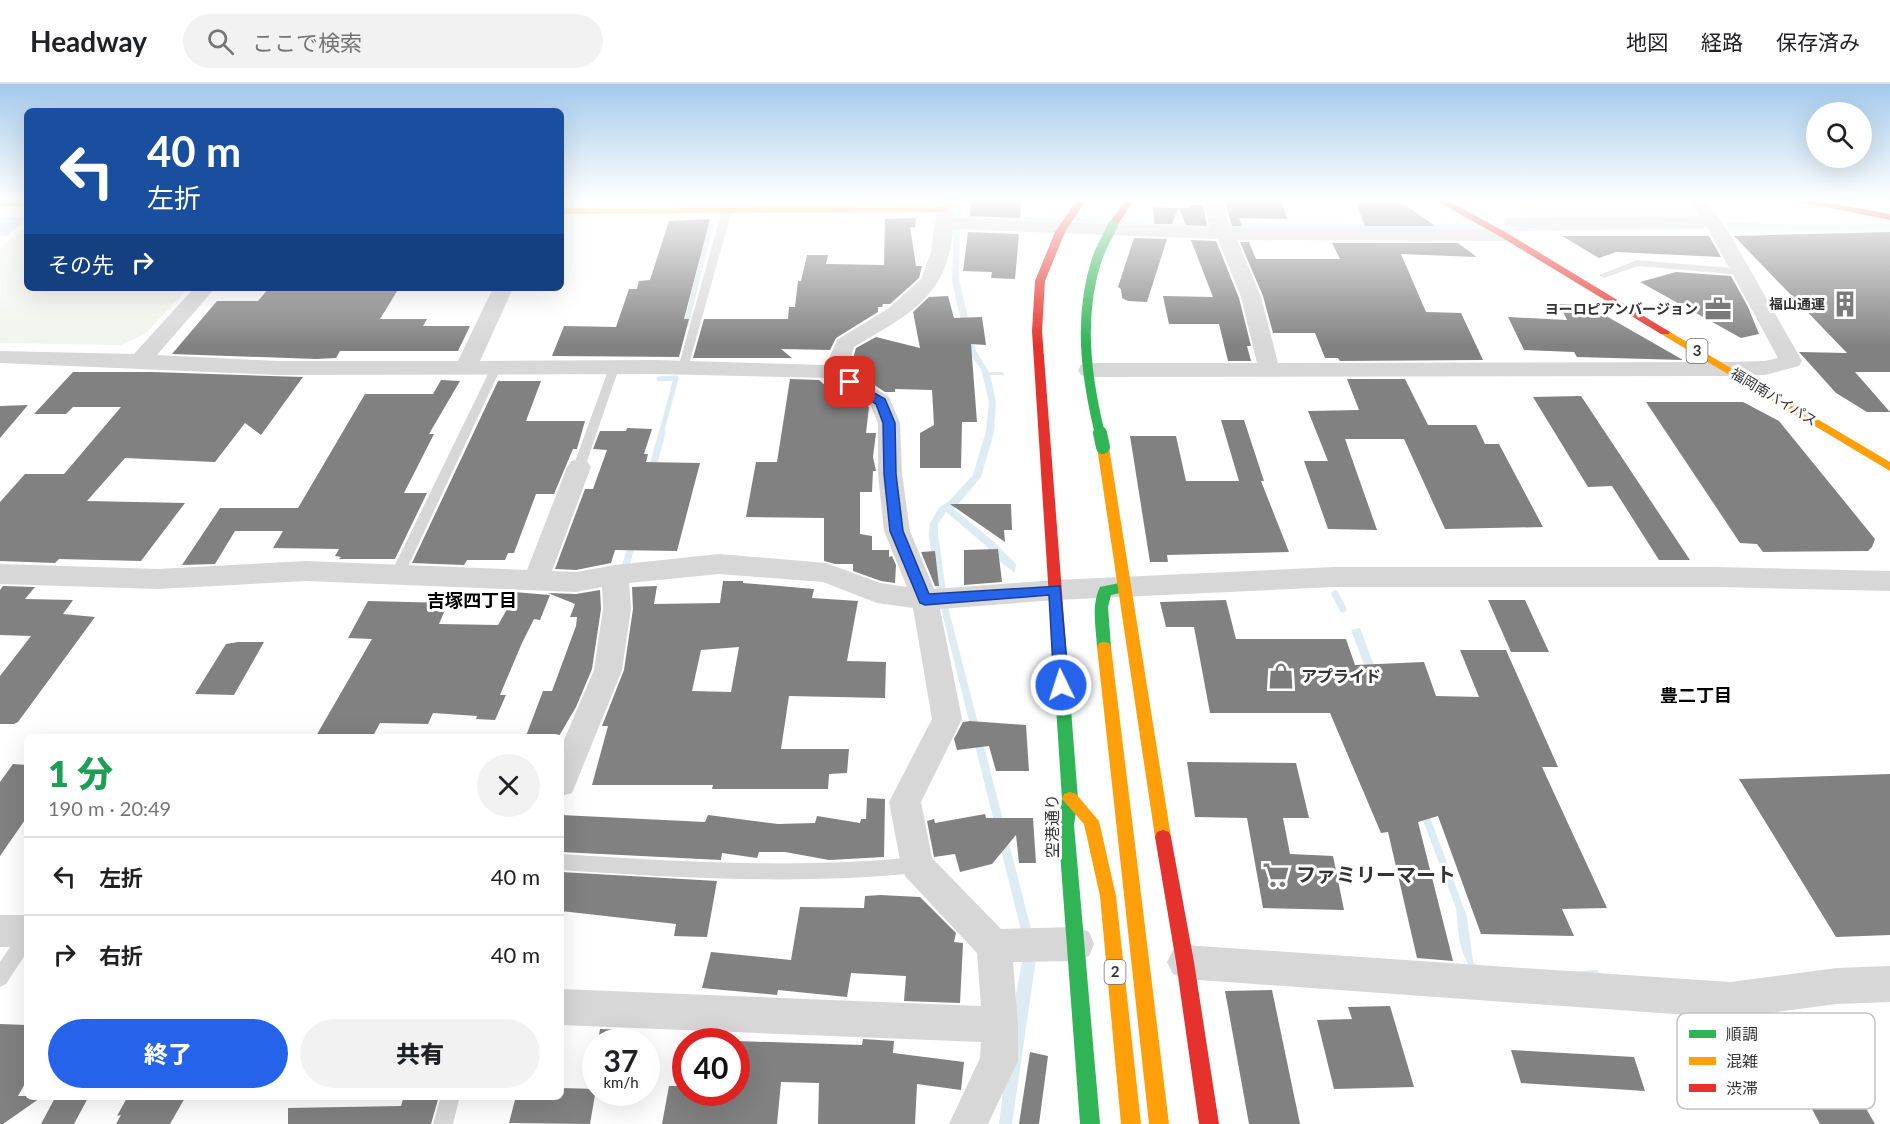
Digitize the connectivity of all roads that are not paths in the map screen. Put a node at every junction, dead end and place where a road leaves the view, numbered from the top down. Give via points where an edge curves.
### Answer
1 (717, 249) edge
2 (941, 249) edge
3 (1054, 249) edge
4 (1102, 249) edge
5 (1230, 249) edge
6 (1547, 249) edge
7 (1728, 249) edge
8 (1600, 272) joint
9 (1742, 272) junction
10 (1624, 286) dead end
11 (203, 291) edge
12 (502, 291) edge
13 (0, 357) edge
14 (140, 361) junction
15 (1733, 361) junction
16 (466, 368) junction
17 (496, 368) junction
18 (614, 368) junction
19 (683, 368) junction
20 (1765, 368) junction
21 (1089, 370) junction
22 (1269, 370) junction
23 (835, 372) junction
24 (1785, 381) dead end
25 (579, 467) joint
26 (1890, 467) edge
27 (0, 574) edge
28 (397, 575) junction
29 (615, 575) junction
30 (536, 580) junction
31 (1890, 581) edge
32 (1124, 587) junction
33 (1056, 590) junction
34 (937, 599) junction
35 (564, 776) edge
36 (1070, 799) junction
37 (564, 862) edge
38 (917, 865) junction
39 (0, 931) edge
40 (24, 932) edge
41 (24, 942) edge
42 (1077, 944) junction
43 (1017, 945) junction
44 (1185, 962) junction
45 (0, 978) edge
46 (1890, 984) edge
47 (1144, 992) junction
48 (564, 1007) edge
49 (1000, 1025) junction
50 (1170, 1091) dead end
51 (450, 1100) edge
52 (442, 1124) edge
53 (968, 1124) edge
54 (1090, 1124) edge
55 (1131, 1124) edge
56 (1159, 1124) edge
57 (1209, 1124) edge

1 - 19 lane
2 - 23 street via 936,270 921,292 844,344
3 - 33 main road, 空港通り via 1040,281 1037,331
4 - 21 main road, bridge via 1088,299 1085,334
5 - 22 street via 1251,297
6 - 15 main road, 福岡南バイパス / 3
7 - 9 street
8 - 9 lane via 1637,263
8 - 10 main road
9 - 20 street via 1791,361
11 - 14 street
12 - 16 street
13 - 14 street
14 - 16 street via 277,368
15 - 20 street
15 - 22 street
15 - 26 main road, 福岡南バイパス / 3
16 - 17 street
17 - 18 street
17 - 28 lane
18 - 19 street
18 - 25 lane
19 - 23 street
20 - 24 main road, 福岡南バイパス
21 - 22 street
21 - 32 main road, bridge
23 - 34 street via 881,402 889,423 897,531
25 - 30 street
27 - 28 street via 158,579 306,571
28 - 30 street
29 - 30 street via 576,582
29 - 34 street via 719,564 826,573 877,593
29 - 35 street via 617,609 608,670
31 - 32 street via 1334,577
32 - 33 street
32 - 44 main road
32 - 47 main road via 1105,591 1101,607
33 - 34 street
33 - 36 main road, 空港通り
34 - 38 street via 947,718 905,802
36 - 42 main road, 空港通り via 1066,825
36 - 55 main road, 2 via 1091,820 1108,896
37 - 38 lane via 736,874 821,874
38 - 43 street
39 - 40 street
41 - 45 lane
42 - 43 street
42 - 54 main road, 空港通り
43 - 49 street
44 - 46 street via 1730,1000 1837,986
44 - 57 main road
47 - 50 main road
47 - 56 main road
48 - 49 street
49 - 53 street via 999,1061
51 - 52 lane

